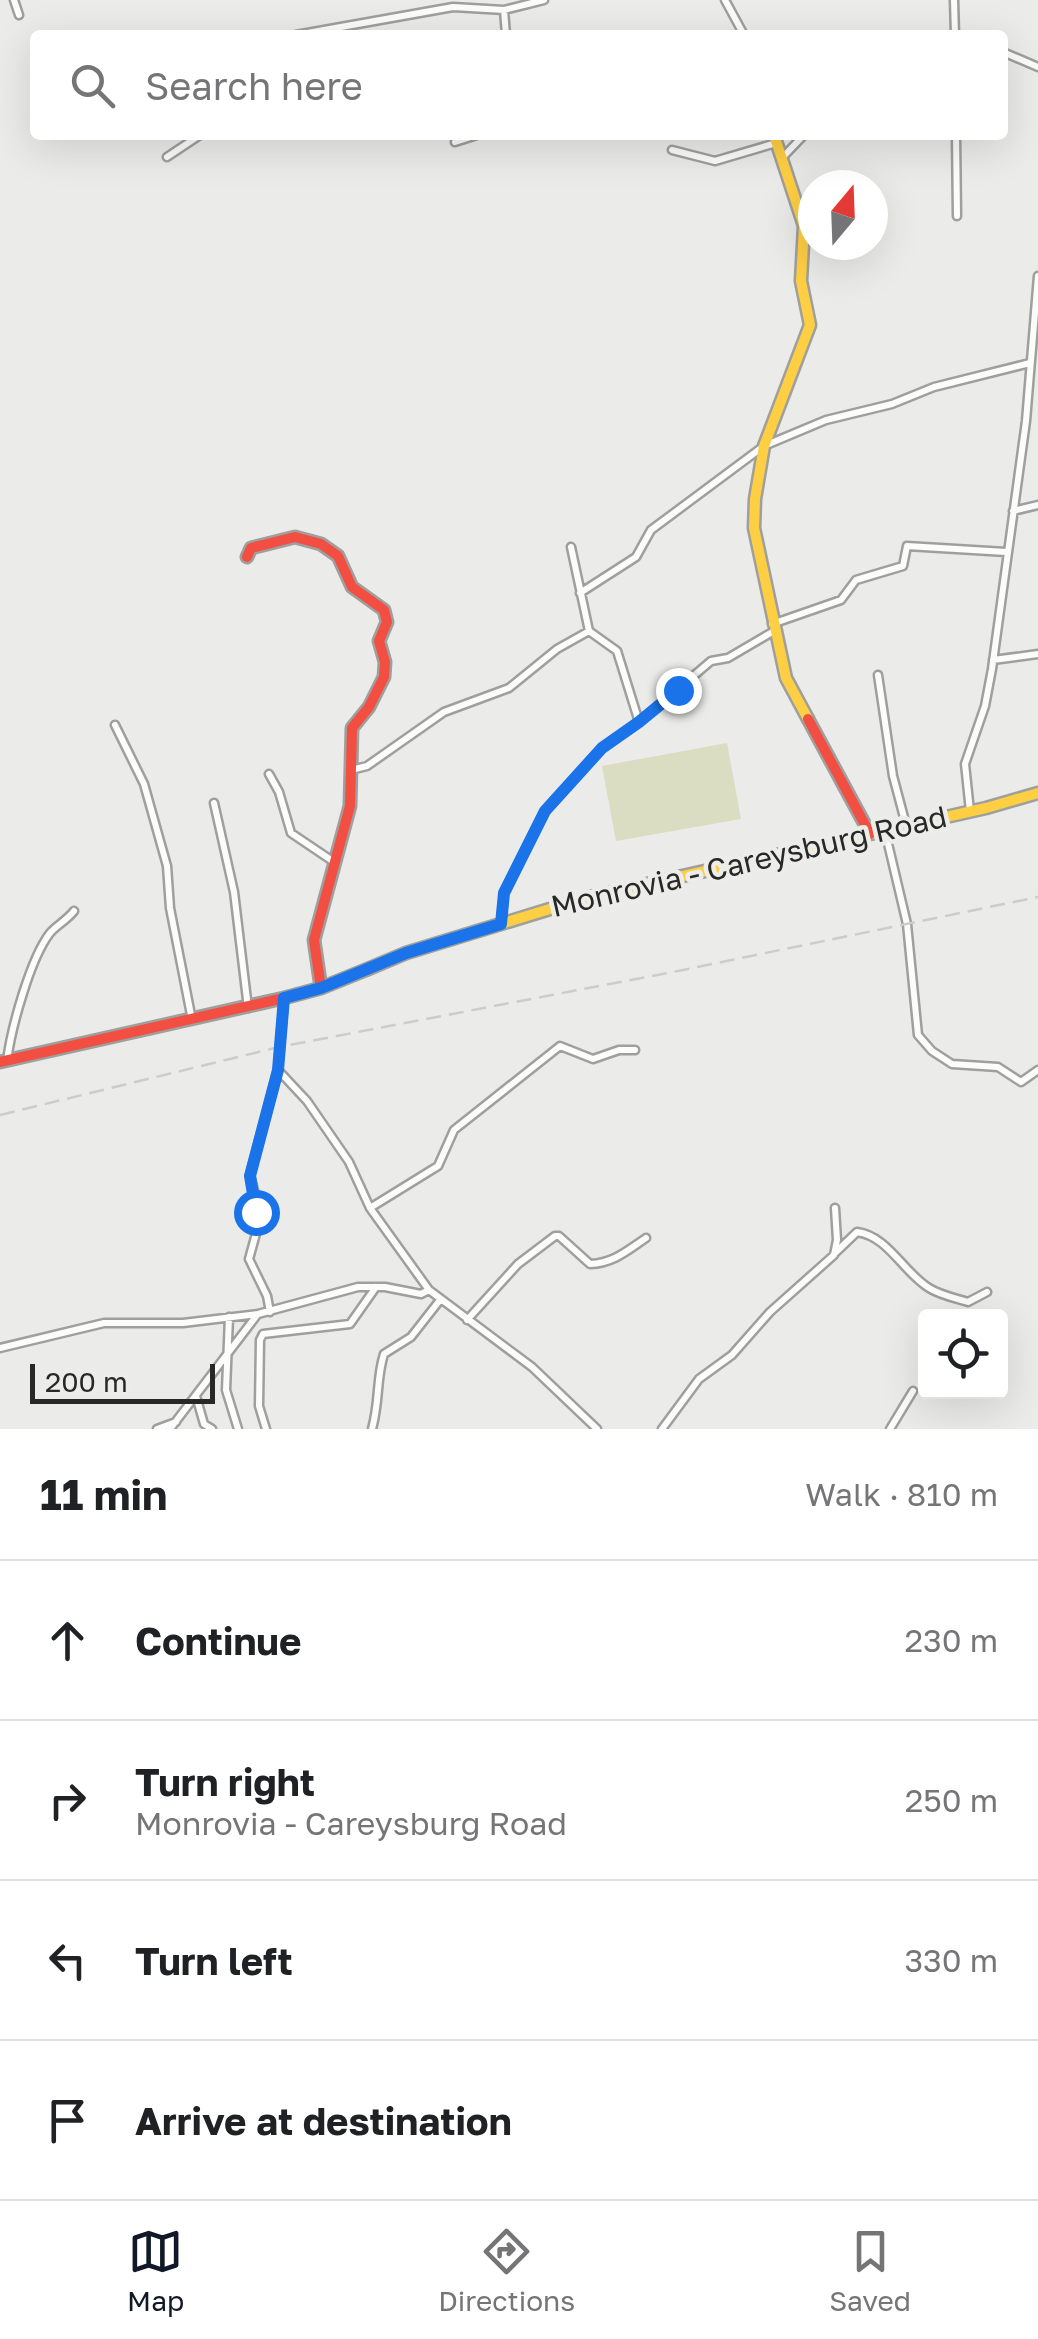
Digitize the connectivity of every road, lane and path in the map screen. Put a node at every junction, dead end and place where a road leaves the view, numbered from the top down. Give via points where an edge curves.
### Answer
1 (14, 0) edge
2 (544, 0) edge
3 (725, 0) edge
4 (954, 0) edge
5 (504, 10) junction
6 (19, 15) dead end
7 (342, 24) junction
8 (317, 30) edge
9 (337, 30) edge
10 (506, 30) edge
11 (741, 30) edge
12 (955, 30) edge
13 (1008, 54) edge
14 (1038, 66) edge
15 (192, 140) edge
16 (462, 140) edge
17 (772, 140) edge
18 (775, 140) edge
19 (799, 140) edge
20 (956, 140) edge
21 (455, 142) dead end
22 (672, 150) dead end
23 (167, 157) dead end
24 (781, 160) junction
25 (957, 216) dead end
26 (1038, 276) edge
27 (1030, 363) junction
28 (1033, 391) edge
29 (764, 446) junction
30 (1038, 505) edge
31 (1012, 512) junction
32 (571, 548) dead end
33 (1006, 552) junction
34 (246, 557) dead end
35 (580, 593) junction
36 (773, 628) junction
37 (589, 631) junction
38 (1038, 654) edge
39 (993, 660) junction
40 (878, 676) dead end
41 (639, 722) junction
42 (115, 725) dead end
43 (352, 770) junction
44 (268, 774) dead end
45 (1038, 793) edge
46 (214, 803) dead end
47 (970, 810) junction
48 (906, 824) junction
49 (886, 830) junction
50 (870, 834) junction
51 (334, 862) junction
52 (74, 911) dead end
53 (501, 924) junction
54 (321, 988) junction
55 (284, 998) junction
56 (248, 1008) junction
57 (192, 1020) junction
58 (635, 1050) dead end
59 (4, 1062) edge
60 (278, 1070) junction
61 (1038, 1070) edge
62 (370, 1208) junction
63 (836, 1208) dead end
64 (646, 1238) dead end
65 (834, 1255) junction
66 (376, 1286) junction
67 (429, 1290) junction
68 (987, 1292) dead end
69 (440, 1300) junction
70 (270, 1312) junction
71 (258, 1314) junction
72 (229, 1318) junction
73 (467, 1320) junction
74 (0, 1348) edge
75 (226, 1353) junction
76 (913, 1391) dead end
77 (196, 1394) junction
78 (177, 1421) junction
79 (157, 1429) edge
80 (170, 1429) edge
81 (212, 1429) edge
82 (238, 1429) edge
83 (266, 1429) edge
84 (372, 1429) edge
85 (597, 1429) edge
86 (662, 1429) edge
87 (890, 1429) edge

1 - 6 street
2 - 5 street
3 - 11 street
4 - 12 street
5 - 7 street via 453,6
5 - 10 street
7 - 8 street
7 - 9 street
13 - 14 street
15 - 23 street
16 - 21 street
17 - 22 street via 715,161
18 - 24 street
19 - 24 street
20 - 25 street
24 - 29 street via 804,226 802,281 810,325
26 - 27 street
27 - 28 street
27 - 29 street via 826,420
28 - 31 street
29 - 35 street via 651,530 636,557
29 - 36 street via 754,528
30 - 31 street
31 - 33 street
32 - 35 street
33 - 36 street via 907,546 903,566 856,580 841,600
33 - 39 street
34 - 43 street via 251,548 296,537 321,544 338,556 352,587 384,610 384,677 352,728
35 - 37 street
36 - 41 street via 728,658 711,661
36 - 50 street via 797,702
37 - 41 street via 617,651
37 - 43 street via 508,688 444,712
38 - 39 street
39 - 47 street via 965,764
40 - 48 street
41 - 53 street via 602,748 545,811 504,893
42 - 57 street via 144,784 167,866
43 - 51 street
44 - 51 street via 291,833
45 - 47 street, Monrovia - Careysburg Road
46 - 56 street via 234,892
47 - 48 street, Monrovia - Careysburg Road
48 - 49 street, Monrovia - Careysburg Road
49 - 50 street, Monrovia - Careysburg Road
49 - 61 street via 907,924 918,1035 959,1066 998,1067 1021,1082
50 - 53 street, Monrovia - Careysburg Road via 589,897
51 - 54 street via 314,940
52 - 59 street via 50,934 32,971
53 - 54 street, Monrovia - Careysburg Road
54 - 55 street, Monrovia - Careysburg Road
55 - 56 street, Monrovia - Careysburg Road
55 - 60 street
56 - 57 street, Monrovia - Careysburg Road
57 - 59 street, Monrovia - Careysburg Road
58 - 62 street via 593,1059 560,1046 454,1130 438,1166
60 - 62 street via 349,1162
60 - 70 street via 250,1176 257,1230 250,1259
62 - 67 street
63 - 65 street
64 - 73 street via 596,1264 555,1236 518,1264
65 - 68 street via 862,1232 927,1287 968,1302
65 - 86 street via 699,1379
66 - 67 street
66 - 70 street
66 - 83 street via 350,1324 263,1334 259,1406
67 - 69 street
69 - 73 street
69 - 84 street via 411,1337 384,1354
70 - 71 street
71 - 72 street
71 - 75 street
72 - 74 street via 118,1321
72 - 75 street
73 - 85 street via 532,1367
75 - 77 street
75 - 82 street via 226,1390
76 - 87 street
77 - 78 street
77 - 81 street via 204,1424
78 - 79 street
78 - 80 street

